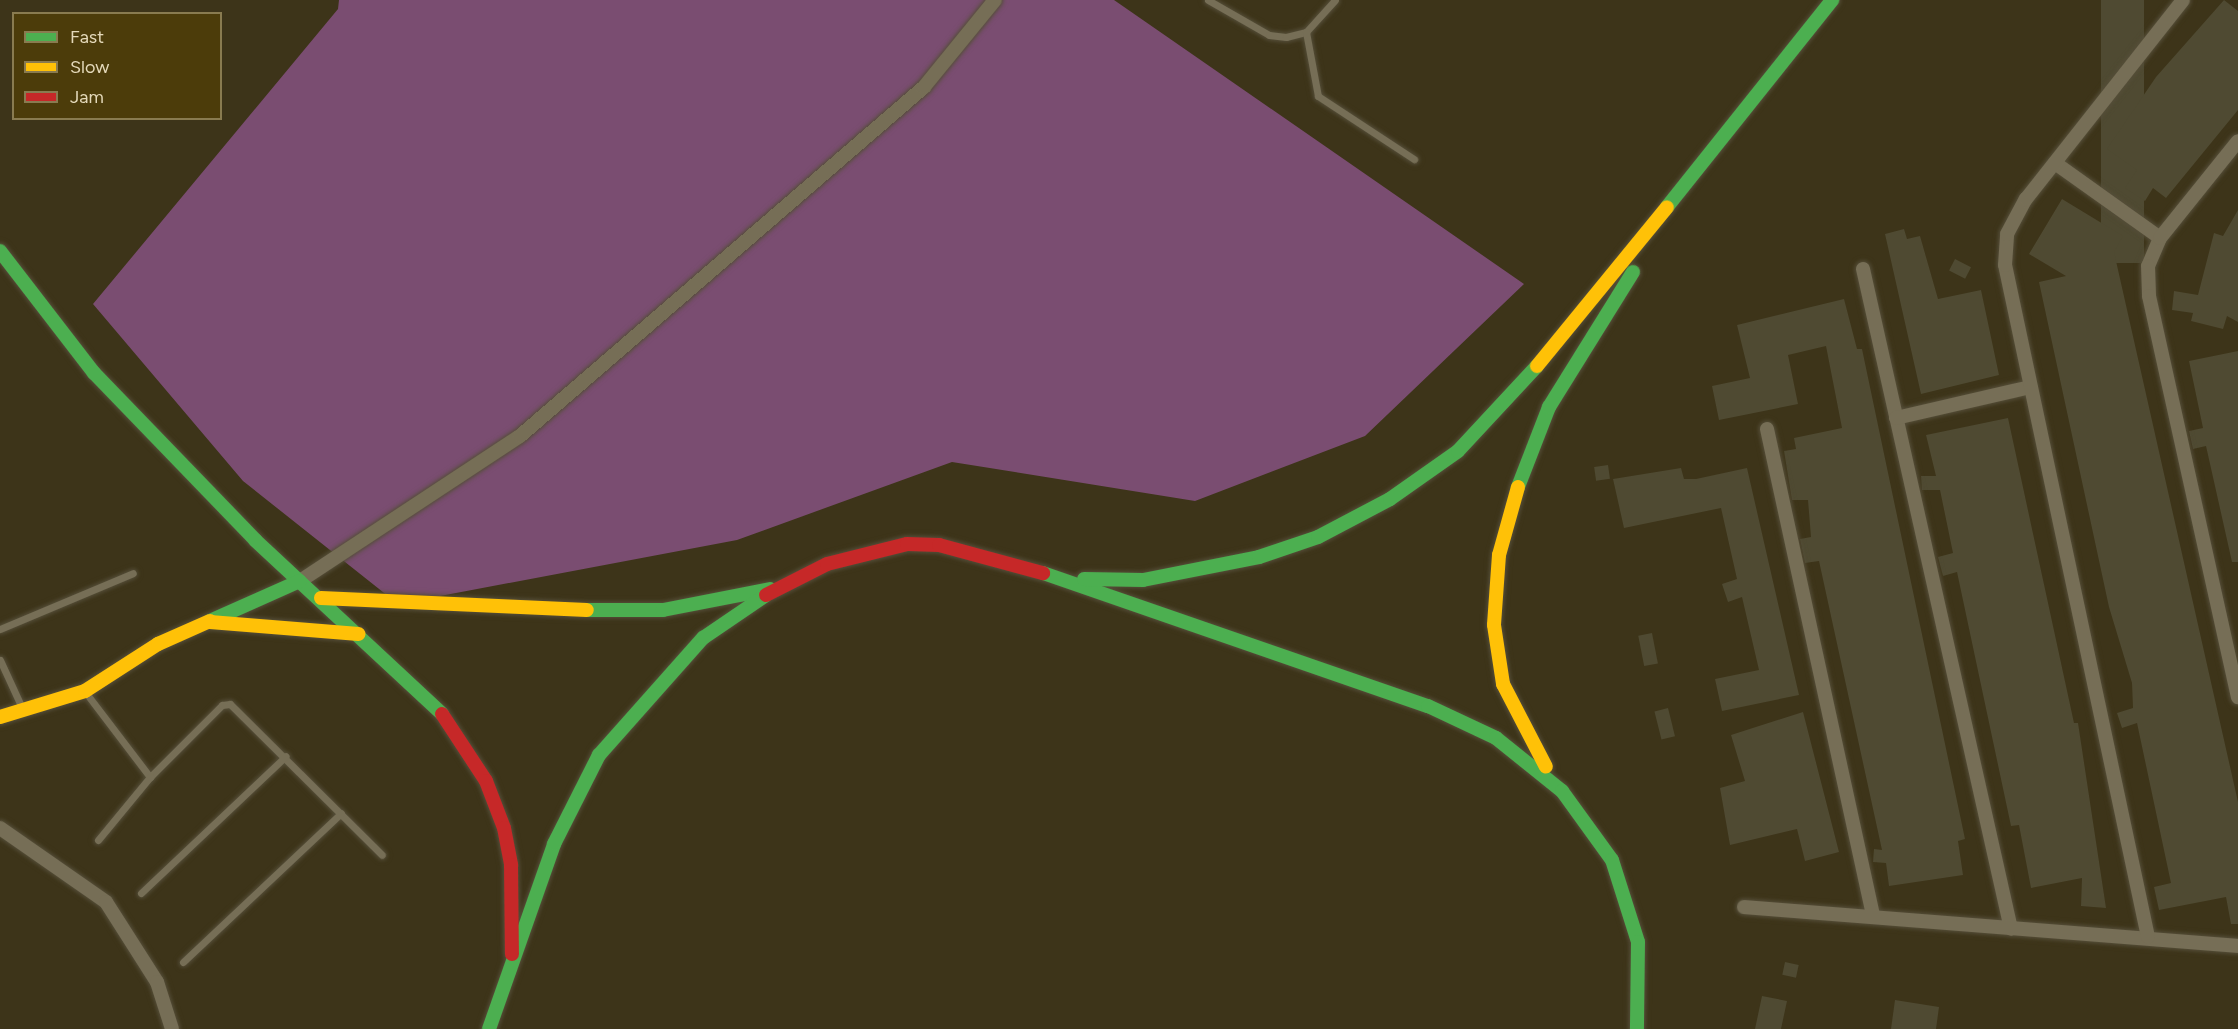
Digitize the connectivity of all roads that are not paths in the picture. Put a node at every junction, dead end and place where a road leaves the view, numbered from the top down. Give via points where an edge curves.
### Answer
1 (994, 0) edge
2 (1208, 0) edge
3 (1335, 0) edge
4 (1832, 0) edge
5 (2183, 0) edge
6 (1306, 32) junction
7 (2238, 141) edge
8 (1414, 159) dead end
9 (2055, 163) junction
10 (1680, 197) junction
11 (2160, 238) junction
12 (0, 251) edge
13 (1863, 269) dead end
14 (2030, 387) junction
15 (1896, 418) junction
16 (1767, 429) dead end
17 (1038, 571) junction
18 (132, 573) dead end
19 (300, 581) junction
20 (776, 588) junction
21 (321, 598) junction
22 (203, 622) junction
23 (0, 629) edge
24 (359, 634) junction
25 (0, 660) edge
26 (85, 691) junction
27 (2238, 698) edge
28 (24, 712) junction
29 (0, 717) edge
30 (286, 756) junction
31 (150, 777) junction
32 (1562, 791) junction
33 (341, 813) junction
34 (0, 828) edge
35 (98, 840) dead end
36 (382, 855) dead end
37 (141, 893) dead end
38 (1744, 908) dead end
39 (1874, 917) junction
40 (2011, 929) junction
41 (2148, 937) junction
42 (2238, 946) edge
43 (512, 954) junction
44 (183, 962) dead end
45 (172, 1029) edge
46 (489, 1029) edge
47 (1637, 1029) edge

1 - 19 street via 924,87 520,436
2 - 6 lane via 1269,35
3 - 6 lane
4 - 10 main road
5 - 9 street
6 - 8 lane via 1318,96
7 - 11 street
9 - 11 street
9 - 14 street via 2007,234 2005,265
10 - 17 main road via 1519,388 1458,451 1390,499 1318,537 1200,571 1098,581
10 - 32 main road via 1549,407 1510,507 1499,555 1494,625 1503,684 1520,726
11 - 27 street via 2148,266 2149,296
12 - 19 main road via 94,373
13 - 15 street
14 - 15 street
14 - 41 street
15 - 40 street
16 - 39 street
17 - 20 main road via 960,549 907,544 827,564
17 - 32 main road via 1428,706 1496,738
18 - 23 lane
19 - 21 main road
19 - 22 main road
20 - 21 main road via 663,610 600,611
20 - 43 main road via 703,638 664,674 599,755 554,844
21 - 24 main road
22 - 24 main road
22 - 26 main road
24 - 43 main road via 434,704 486,781 511,865
25 - 28 lane
26 - 28 main road
26 - 31 lane
28 - 29 main road
30 - 31 lane via 230,704 222,705
30 - 33 lane
30 - 37 lane
31 - 35 lane
32 - 47 main road via 1612,860 1628,899 1638,942
33 - 36 lane
33 - 44 lane
34 - 45 street via 106,902 157,982
38 - 39 street
39 - 40 street
40 - 41 street
41 - 42 street
43 - 46 main road

